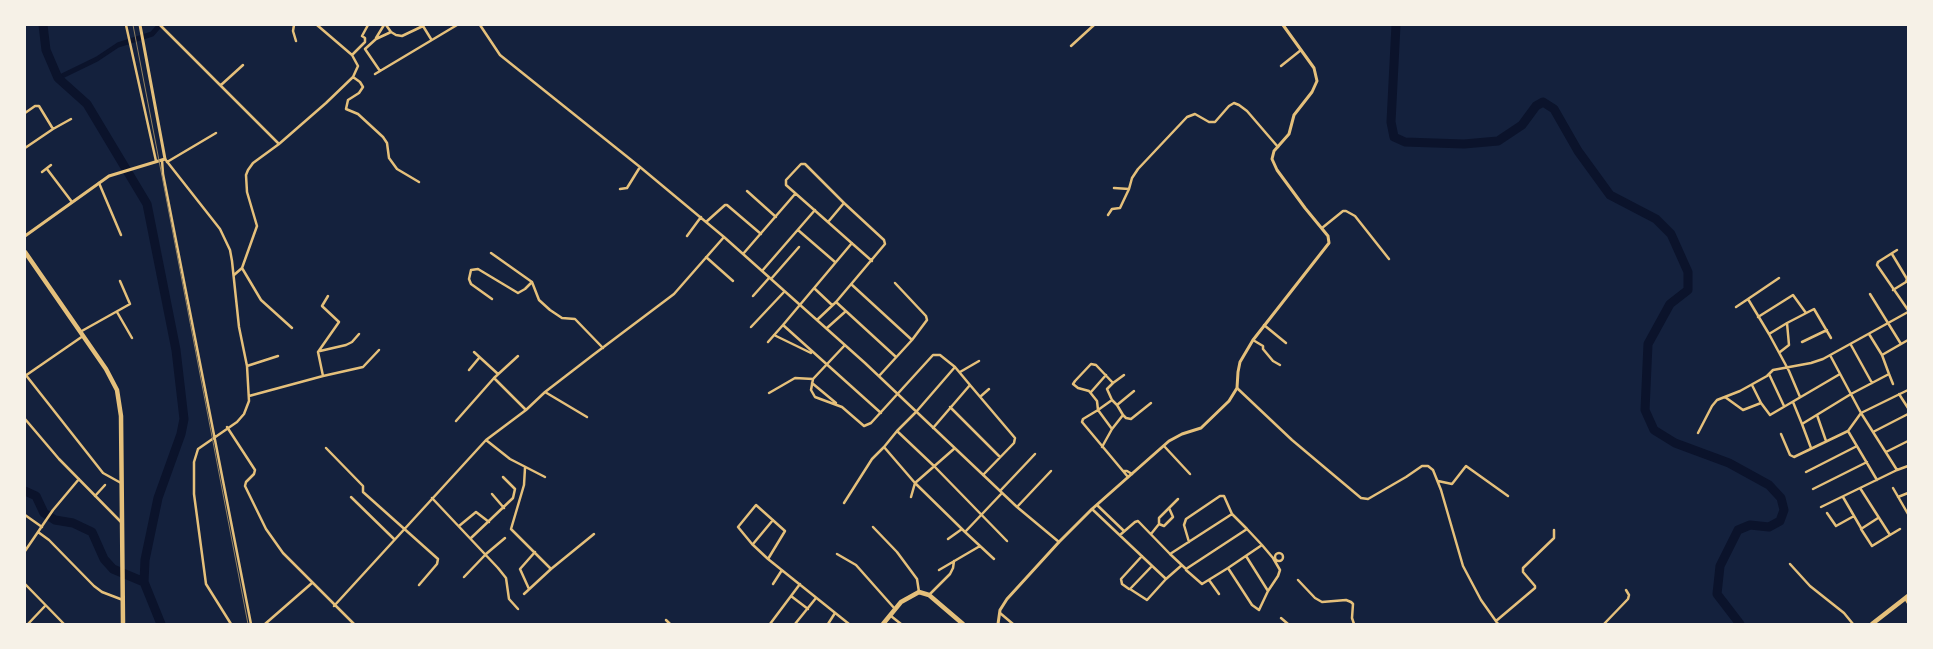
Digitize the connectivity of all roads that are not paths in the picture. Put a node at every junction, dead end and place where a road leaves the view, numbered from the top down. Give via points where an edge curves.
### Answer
1 (126, 25) edge
2 (140, 25) edge
3 (294, 25) edge
4 (317, 25) edge
5 (368, 25) edge
6 (385, 25) edge
7 (457, 25) edge
8 (480, 25) edge
9 (1094, 25) edge
10 (1284, 25) edge
11 (161, 26) edge
12 (423, 26) edge
13 (453, 26) edge
14 (391, 32) junction
15 (376, 39) junction
16 (431, 39) junction
17 (296, 41) dead end
18 (1071, 46) dead end
19 (1301, 50) junction
20 (352, 54) junction
21 (243, 65) dead end
22 (1281, 66) dead end
23 (380, 71) junction
24 (375, 74) dead end
25 (353, 77) junction
26 (221, 85) junction
27 (25, 113) edge
28 (72, 119) dead end
29 (53, 129) junction
30 (216, 134) dead end
31 (279, 144) junction
32 (1278, 146) junction
33 (25, 148) edge
34 (164, 160) junction
35 (156, 161) junction
36 (51, 165) dead end
37 (640, 167) junction
38 (48, 169) junction
39 (42, 172) dead end
40 (419, 182) dead end
41 (99, 183) junction
42 (1114, 188) dead end
43 (1129, 189) junction
44 (620, 190) dead end
45 (747, 192) dead end
46 (796, 194) junction
47 (72, 202) junction
48 (844, 203) junction
49 (815, 210) junction
50 (1108, 215) dead end
51 (700, 217) junction
52 (776, 217) junction
53 (706, 222) junction
54 (828, 222) junction
55 (1322, 228) junction
56 (798, 230) junction
57 (761, 234) junction
58 (121, 235) dead end
59 (25, 236) edge
60 (687, 236) dead end
61 (724, 237) junction
62 (852, 243) junction
63 (799, 247) dead end
64 (1897, 250) dead end
65 (25, 252) edge
66 (491, 253) dead end
67 (743, 254) junction
68 (1892, 254) junction
69 (706, 257) junction
70 (1389, 259) dead end
71 (872, 261) junction
72 (835, 262) junction
73 (242, 268) junction
74 (762, 271) junction
75 (234, 275) junction
76 (1779, 278) dead end
77 (770, 279) junction
78 (120, 281) dead end
79 (733, 281) dead end
80 (532, 282) junction
81 (896, 283) dead end
82 (851, 284) junction
83 (814, 288) junction
84 (1893, 290) junction
85 (784, 292) junction
86 (1870, 294) dead end
87 (328, 296) dead end
88 (753, 296) dead end
89 (492, 299) dead end
90 (1748, 299) junction
91 (836, 302) junction
92 (799, 304) junction
93 (832, 305) junction
94 (1736, 307) dead end
95 (1908, 309) edge
96 (846, 311) junction
97 (117, 312) junction
98 (1806, 313) junction
99 (1758, 316) junction
100 (817, 320) junction
101 (1787, 323) junction
102 (1888, 323) junction
103 (783, 325) junction
104 (1264, 325) junction
105 (751, 327) dead end
106 (292, 328) dead end
107 (826, 329) junction
108 (1827, 330) junction
109 (82, 334) junction
110 (359, 334) dead end
111 (1769, 334) junction
112 (1869, 334) junction
113 (774, 335) junction
114 (132, 338) dead end
115 (1831, 338) dead end
116 (912, 340) junction
117 (1253, 340) junction
118 (1908, 340) edge
119 (768, 342) dead end
120 (1802, 342) dead end
121 (1286, 343) dead end
122 (1850, 344) junction
123 (1901, 344) junction
124 (844, 345) junction
125 (603, 348) junction
126 (379, 350) dead end
127 (318, 352) junction
128 (474, 352) dead end
129 (1780, 352) junction
130 (1882, 355) junction
131 (278, 356) dead end
132 (518, 356) dead end
133 (815, 356) junction
134 (1830, 356) junction
135 (480, 357) junction
136 (896, 357) junction
137 (979, 361) dead end
138 (826, 365) junction
139 (1280, 365) dead end
140 (247, 366) junction
141 (955, 367) junction
142 (1787, 367) junction
143 (469, 370) dead end
144 (960, 372) junction
145 (498, 374) junction
146 (1770, 374) junction
147 (1840, 374) junction
148 (1889, 374) junction
149 (25, 375) edge
150 (1106, 375) junction
151 (1124, 375) dead end
152 (323, 376) junction
153 (879, 376) junction
154 (494, 378) junction
155 (812, 381) junction
156 (1114, 383) junction
157 (1872, 383) junction
158 (1893, 384) dead end
159 (970, 385) junction
160 (1752, 385) junction
161 (1237, 388) junction
162 (989, 389) dead end
163 (1908, 390) edge
164 (1134, 391) dead end
165 (545, 392) junction
166 (769, 392) dead end
167 (1090, 393) junction
168 (898, 394) junction
169 (1851, 394) junction
170 (1899, 394) junction
171 (248, 396) junction
172 (981, 396) junction
173 (1725, 397) junction
174 (1800, 397) junction
175 (1112, 400) junction
176 (1793, 402) junction
177 (1151, 403) dead end
178 (1761, 403) junction
179 (1117, 405) junction
180 (839, 406) junction
181 (1784, 406) junction
182 (950, 407) junction
183 (1908, 408) edge
184 (526, 410) junction
185 (1098, 410) junction
186 (916, 412) junction
187 (881, 413) junction
188 (1861, 413) junction
189 (1123, 414) junction
190 (1908, 414) edge
191 (1818, 415) junction
192 (586, 417) dead end
193 (25, 419) edge
194 (456, 421) dead end
195 (1802, 424) junction
196 (227, 428) junction
197 (933, 428) junction
198 (1112, 429) junction
199 (896, 431) junction
200 (1848, 431) junction
201 (1873, 432) junction
202 (1698, 433) dead end
203 (1780, 434) dead end
204 (214, 437) junction
205 (486, 440) junction
206 (1826, 441) junction
207 (1908, 441) edge
208 (1164, 446) junction
209 (1857, 446) junction
210 (884, 447) junction
211 (1102, 447) junction
212 (326, 448) dead end
213 (954, 448) junction
214 (1811, 448) junction
215 (1886, 452) junction
216 (1035, 454) dead end
217 (1000, 457) junction
218 (1867, 462) junction
219 (934, 466) junction
220 (1908, 466) edge
221 (526, 468) junction
222 (1897, 470) junction
223 (1051, 471) dead end
224 (1123, 471) junction
225 (1806, 472) dead end
226 (1132, 474) junction
227 (1190, 474) dead end
228 (983, 475) junction
229 (503, 477) dead end
230 (1128, 477) junction
231 (545, 478) dead end
232 (79, 479) junction
233 (1878, 480) junction
234 (121, 482) junction
235 (1438, 482) junction
236 (915, 483) junction
237 (105, 485) dead end
238 (1860, 488) junction
239 (1893, 488) dead end
240 (1813, 489) dead end
241 (1001, 492) junction
242 (1908, 493) edge
243 (492, 494) dead end
244 (95, 496) junction
245 (1508, 496) dead end
246 (351, 497) dead end
247 (911, 497) dead end
248 (1843, 497) junction
249 (1898, 497) junction
250 (432, 498) junction
251 (1178, 500) dead end
252 (844, 502) dead end
253 (1097, 505) junction
254 (1017, 507) junction
255 (1820, 507) dead end
256 (504, 508) junction
257 (1169, 508) junction
258 (1092, 509) junction
259 (1827, 513) dead end
260 (1232, 514) junction
261 (1908, 514) edge
262 (25, 515) edge
263 (982, 515) junction
264 (1854, 516) junction
265 (1878, 518) junction
266 (773, 520) junction
267 (121, 522) junction
268 (489, 522) junction
269 (1159, 524) junction
270 (42, 526) junction
271 (459, 526) junction
272 (873, 527) dead end
273 (405, 528) junction
274 (1861, 528) junction
275 (962, 529) junction
276 (1247, 529) junction
277 (1900, 529) dead end
278 (1554, 530) dead end
279 (1124, 531) junction
280 (38, 532) junction
281 (965, 532) junction
282 (594, 534) dead end
283 (1151, 534) junction
284 (1120, 535) junction
285 (1890, 535) junction
286 (471, 538) junction
287 (505, 538) dead end
288 (394, 539) junction
289 (948, 539) dead end
290 (1007, 541) dead end
291 (1059, 542) junction
292 (1189, 542) junction
293 (752, 544) junction
294 (1262, 545) junction
295 (980, 546) junction
296 (25, 551) edge
297 (535, 552) junction
298 (486, 554) junction
299 (837, 554) dead end
300 (1170, 554) junction
301 (1142, 556) junction
302 (1246, 556) junction
303 (768, 559) junction
304 (994, 559) dead end
305 (954, 561) junction
306 (1790, 564) dead end
307 (1182, 565) junction
308 (1152, 566) junction
309 (1228, 568) junction
310 (552, 569) junction
311 (782, 570) junction
312 (939, 570) dead end
313 (1186, 570) junction
314 (464, 577) dead end
315 (1166, 579) junction
316 (1210, 580) junction
317 (1298, 580) dead end
318 (312, 583) junction
319 (25, 584) edge
320 (773, 584) dead end
321 (800, 584) junction
322 (419, 585) dead end
323 (1130, 589) junction
324 (529, 590) junction
325 (1626, 590) dead end
326 (1268, 591) junction
327 (919, 592) junction
328 (524, 594) dead end
329 (1219, 594) dead end
330 (929, 595) junction
331 (791, 596) junction
332 (816, 598) junction
333 (1907, 599) edge
334 (123, 600) junction
335 (45, 606) junction
336 (334, 606) junction
337 (518, 608) dead end
338 (808, 609) junction
339 (895, 609) junction
340 (999, 612) junction
341 (835, 613) junction
342 (890, 615) junction
343 (1282, 618) dead end
344 (666, 620) dead end
345 (1497, 623) edge
346 (28, 624) edge
347 (64, 624) edge
348 (123, 624) edge
349 (230, 624) edge
350 (251, 624) edge
351 (265, 624) edge
352 (354, 624) edge
353 (670, 624) edge
354 (770, 624) edge
355 (795, 624) edge
356 (828, 624) edge
357 (849, 624) edge
358 (883, 624) edge
359 (901, 624) edge
360 (963, 624) edge
361 (998, 624) edge
362 (1013, 624) edge
363 (1288, 624) edge
364 (1354, 624) edge
365 (1604, 624) edge
366 (1853, 624) edge
367 (1872, 624) edge

1 - 35 street
2 - 34 street
3 - 17 street
4 - 20 street
5 - 20 street via 362,35 365,42
6 - 14 street
6 - 15 street
7 - 13 street
8 - 37 street via 500,55
9 - 18 street
10 - 19 street
11 - 26 street
12 - 14 street via 402,36
12 - 16 street
13 - 16 street
14 - 15 street
15 - 23 street via 365,49
16 - 23 street
19 - 22 street
19 - 32 street via 1314,68 1317,81 1294,115 1289,134
20 - 25 street via 358,64
21 - 26 street
23 - 24 street
25 - 31 street
25 - 40 street via 364,87 348,100 346,109 358,114 383,137 389,158 397,169
26 - 31 street
27 - 29 street via 38,106
28 - 29 street
29 - 33 street
30 - 34 street
31 - 73 street via 253,164 246,175 248,199 257,226
32 - 43 street via 1239,105 1231,104 1213,122 1192,114 1138,170
32 - 55 street via 1272,153 1273,162
34 - 35 street
34 - 75 street via 193,192 224,235
34 - 204 street via 163,174
35 - 41 street
36 - 38 street
37 - 44 street via 627,188
37 - 51 street
38 - 39 street
38 - 47 street
41 - 47 street
41 - 58 street
42 - 43 street
43 - 50 street via 1120,208 1112,209
45 - 52 street
46 - 48 street via 785,181 803,164
46 - 49 street
46 - 52 street
47 - 59 street
48 - 54 street
48 - 71 street via 885,242
49 - 54 street
49 - 56 street
51 - 53 street
51 - 60 street
52 - 57 street
53 - 57 street via 727,205
53 - 61 street
54 - 62 street
55 - 70 street via 1346,211 1355,216
55 - 104 street via 1330,240 1328,245
56 - 72 street
56 - 74 street
57 - 67 street
61 - 67 street
61 - 69 street
62 - 71 street
62 - 72 street
63 - 77 street
64 - 68 street
65 - 109 highway
66 - 80 street
67 - 74 street
68 - 84 street via 1907,279
68 - 84 street via 1877,265
69 - 79 street
69 - 125 street via 674,294
71 - 82 street
72 - 83 street
73 - 75 street
73 - 106 street via 261,300
74 - 77 street
75 - 140 street via 238,327
76 - 90 street
77 - 85 street
77 - 88 street
78 - 97 street via 130,303
80 - 89 street via 518,293 478,269 471,270 471,284
80 - 125 street via 541,302 560,318 575,319
81 - 116 street via 927,318
82 - 91 street
82 - 116 street
83 - 92 street
83 - 93 street
84 - 95 street
85 - 92 street
85 - 105 street
86 - 102 street
87 - 127 street via 322,307 339,323
90 - 94 street
90 - 99 street
91 - 93 street
91 - 96 street
92 - 100 street
92 - 103 street
93 - 100 street
95 - 102 street
96 - 107 street
96 - 136 street
97 - 109 street
97 - 114 street
98 - 99 street via 1793,295
98 - 101 street
98 - 108 street via 1816,310
99 - 111 street
100 - 107 street
101 - 111 street
101 - 129 street via 1788,345
102 - 112 street
102 - 123 street
103 - 113 street
103 - 133 street
104 - 117 street
104 - 121 street
107 - 124 street
108 - 115 street
108 - 120 street
109 - 149 street
109 - 234 highway via 117,390
110 - 127 street via 346,346
111 - 129 street
112 - 122 street
112 - 130 street
113 - 119 street
113 - 133 street
116 - 136 street
117 - 139 street
117 - 161 street via 1239,365
118 - 123 street
122 - 134 street
122 - 157 street
123 - 130 street
124 - 138 street
124 - 153 street
125 - 165 street
126 - 152 street via 363,367
127 - 152 street
128 - 135 street
129 - 142 street
130 - 148 street
131 - 140 street
132 - 145 street
133 - 138 street
134 - 142 street
134 - 147 street
135 - 143 street
135 - 145 street
136 - 153 street
137 - 144 street
138 - 155 street
138 - 187 street
140 - 171 street
141 - 144 street
141 - 168 street via 940,355 933,355
141 - 186 street
142 - 146 street via 1773,370
142 - 174 street
144 - 159 street
145 - 154 street
146 - 160 street
146 - 181 street
147 - 169 street
147 - 174 street
148 - 157 street
148 - 158 street
149 - 234 street via 103,472
150 - 156 street
150 - 167 street
150 - 167 street via 1091,364 1075,381 1076,387
151 - 156 street
152 - 171 street
153 - 168 street
154 - 184 street
154 - 194 street
155 - 166 street via 795,378
155 - 180 street
155 - 180 street via 811,390 815,397
156 - 175 street via 1107,390
157 - 169 street
159 - 172 street
159 - 182 street
160 - 173 street
160 - 178 street
161 - 208 street via 1204,426 1178,435
161 - 235 street via 1361,498 1368,498 1422,466 1433,470
162 - 172 street
163 - 170 street
164 - 179 street
165 - 184 street
165 - 192 street
167 - 185 street via 1097,401
168 - 186 street
168 - 187 street
169 - 188 street
169 - 191 street
170 - 183 street
170 - 188 street
171 - 196 street via 244,414
172 - 217 street via 1015,438
173 - 178 street via 1743,410
173 - 202 street via 1713,404
174 - 176 street
175 - 179 street
175 - 185 street
176 - 181 street
176 - 195 street
177 - 189 street via 1131,419
178 - 181 street via 1769,415
179 - 189 street
180 - 187 street via 861,425 868,426
182 - 197 street
182 - 217 street
184 - 205 street
185 - 198 street
185 - 211 street via 1082,422
186 - 197 street
186 - 199 street
188 - 200 street
188 - 201 street
189 - 198 street
190 - 201 street
191 - 195 street
191 - 206 street
193 - 232 street
195 - 214 street
196 - 204 street
196 - 318 street via 255,470 245,486 266,529 283,553
197 - 213 street
198 - 211 street
199 - 210 street
199 - 219 street
200 - 206 street
200 - 209 street
201 - 215 street
203 - 214 street via 1792,457
204 - 349 street via 198,449 195,457 194,494 206,584
204 - 350 street
205 - 221 street
205 - 250 street
206 - 214 street
207 - 215 street
208 - 226 street
208 - 227 street
209 - 218 street
209 - 225 street
210 - 236 street
210 - 252 street via 872,459
211 - 224 street
212 - 273 street via 363,486 363,492
213 - 219 street
213 - 228 street
215 - 222 street
216 - 241 street
217 - 228 street
218 - 233 street
218 - 240 street
219 - 236 street
219 - 263 street
220 - 222 street
221 - 231 street
221 - 297 street via 511,527
222 - 233 street
223 - 254 street
224 - 226 street
224 - 230 street
226 - 230 street
228 - 241 street
229 - 256 street via 515,492
230 - 253 street
232 - 244 street
232 - 270 street
233 - 238 street
234 - 267 highway
235 - 245 street via 1452,484 1466,466
235 - 345 street via 1462,566
236 - 247 street
236 - 275 street
237 - 244 street
238 - 248 street
238 - 265 street
239 - 249 street
241 - 254 street
241 - 263 street
242 - 249 street
243 - 256 street
244 - 267 street
246 - 288 street
248 - 255 street
248 - 264 street
249 - 261 street
250 - 271 street
250 - 273 street
251 - 257 street
253 - 258 street
253 - 279 street
254 - 291 street
256 - 268 street
257 - 269 street via 1159,518
257 - 269 street via 1173,517 1164,526
258 - 284 street
258 - 291 street
259 - 264 street via 1836,526
260 - 276 street
260 - 292 street
260 - 292 street via 1226,497 1220,496 1186,518 1184,525
262 - 270 street
263 - 281 street
263 - 290 street
264 - 274 street
265 - 274 street
265 - 285 street
266 - 293 street
266 - 293 street via 756,505 738,526
266 - 303 street via 785,532
267 - 334 highway
268 - 271 street via 476,512
268 - 286 street
269 - 283 street
270 - 280 street
271 - 286 street
272 - 327 street via 897,552 916,579
273 - 288 street
273 - 322 street via 438,560
274 - 285 street via 1872,546
275 - 281 street
275 - 289 street
276 - 294 street
276 - 313 street
277 - 285 street
278 - 345 street via 1554,538 1523,568 1534,588
279 - 283 street via 1138,521
279 - 284 street
280 - 296 street
280 - 334 street via 94,586
281 - 295 street
282 - 310 street
283 - 300 street
284 - 301 street
286 - 298 street
287 - 298 street
288 - 336 street
291 - 340 street via 1011,594
292 - 300 street
293 - 303 street
294 - 302 street
294 - 326 street via 1274,558 1280,572
295 - 304 street
295 - 305 street
297 - 310 street
297 - 324 street via 520,569
298 - 314 street
298 - 337 street via 506,578 508,600
299 - 339 street via 856,565
300 - 307 street
301 - 308 street
301 - 323 street via 1121,579 1122,584
302 - 309 street
302 - 326 street
303 - 311 street
305 - 312 street
305 - 330 street via 950,574
306 - 366 street via 1812,589 1844,613
307 - 313 street
307 - 315 street
308 - 315 street
308 - 323 street
309 - 316 street
309 - 326 street via 1257,610
310 - 324 street
311 - 320 street
311 - 321 street
313 - 316 street via 1201,583
315 - 323 street via 1146,600
316 - 329 street
317 - 364 street via 1322,602 1351,602
318 - 336 street
318 - 351 street
319 - 335 street
321 - 331 street
321 - 332 street
324 - 328 street
325 - 365 street via 1628,599
327 - 330 highway
327 - 339 highway
330 - 360 highway
331 - 338 street
331 - 354 street
332 - 338 street
332 - 341 street
333 - 367 highway
334 - 348 highway
335 - 346 street
335 - 347 street
336 - 352 street
338 - 355 street
339 - 342 highway
340 - 361 street
340 - 362 street
341 - 356 street
341 - 357 street
342 - 358 highway
342 - 359 street
343 - 363 street
344 - 353 street

